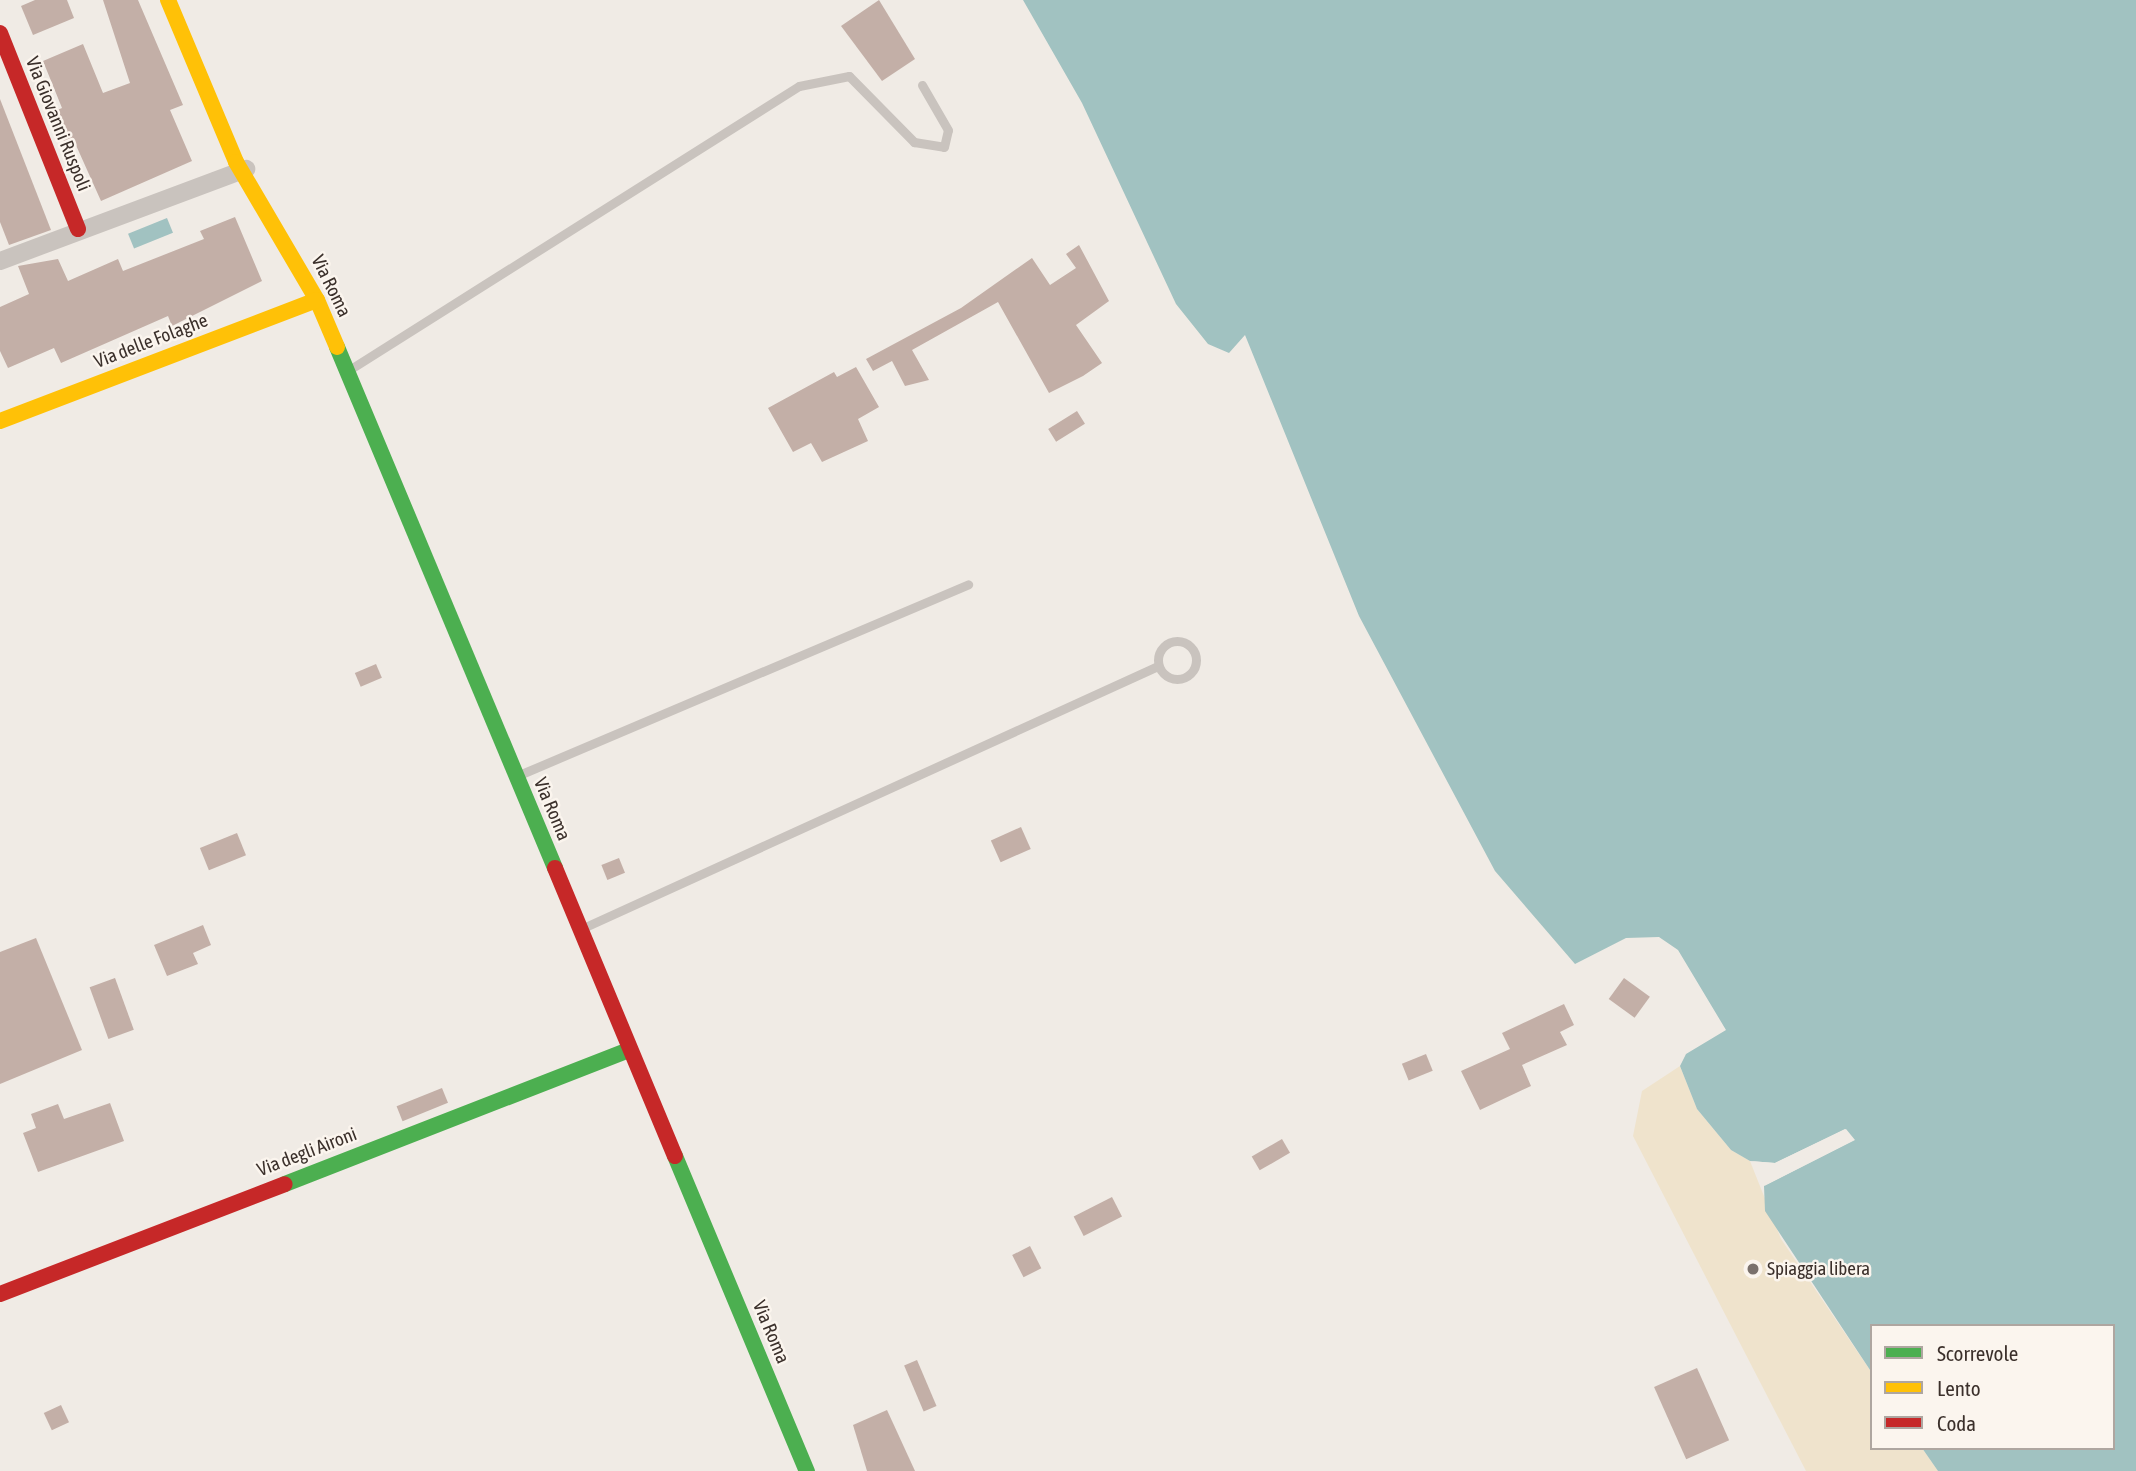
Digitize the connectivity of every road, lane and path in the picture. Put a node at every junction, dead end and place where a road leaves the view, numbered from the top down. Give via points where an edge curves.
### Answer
1 (167, 0) edge
2 (187, 0) edge
3 (0, 33) edge
4 (922, 85) dead end
5 (246, 169) junction
6 (78, 229) junction
7 (0, 261) edge
8 (317, 300) junction
9 (346, 372) junction
10 (0, 421) edge
11 (968, 584) dead end
12 (1158, 666) junction
13 (515, 777) junction
14 (579, 930) junction
15 (629, 1050) junction
16 (0, 1294) edge
17 (807, 1471) edge

1 - 5 street, Via Roma via 236,162
2 - 5 street, Via Roma via 253,157
3 - 6 street, Via Giovanni Ruspoli
4 - 9 lane via 948,130 944,147 914,142 849,75 799,86
5 - 6 street
5 - 8 street, Via Roma
6 - 7 street
8 - 9 street, Via Roma
8 - 10 street, Via delle Folaghe
9 - 13 street, Via Roma
11 - 13 lane
12 - 12 lane via 1166,676 1186,677 1195,653 1182,641 1170,641 1158,654
12 - 14 lane
13 - 14 street, Via Roma
14 - 15 street, Via Roma
15 - 16 street, Via degli Aironi
15 - 17 street, Via Roma

